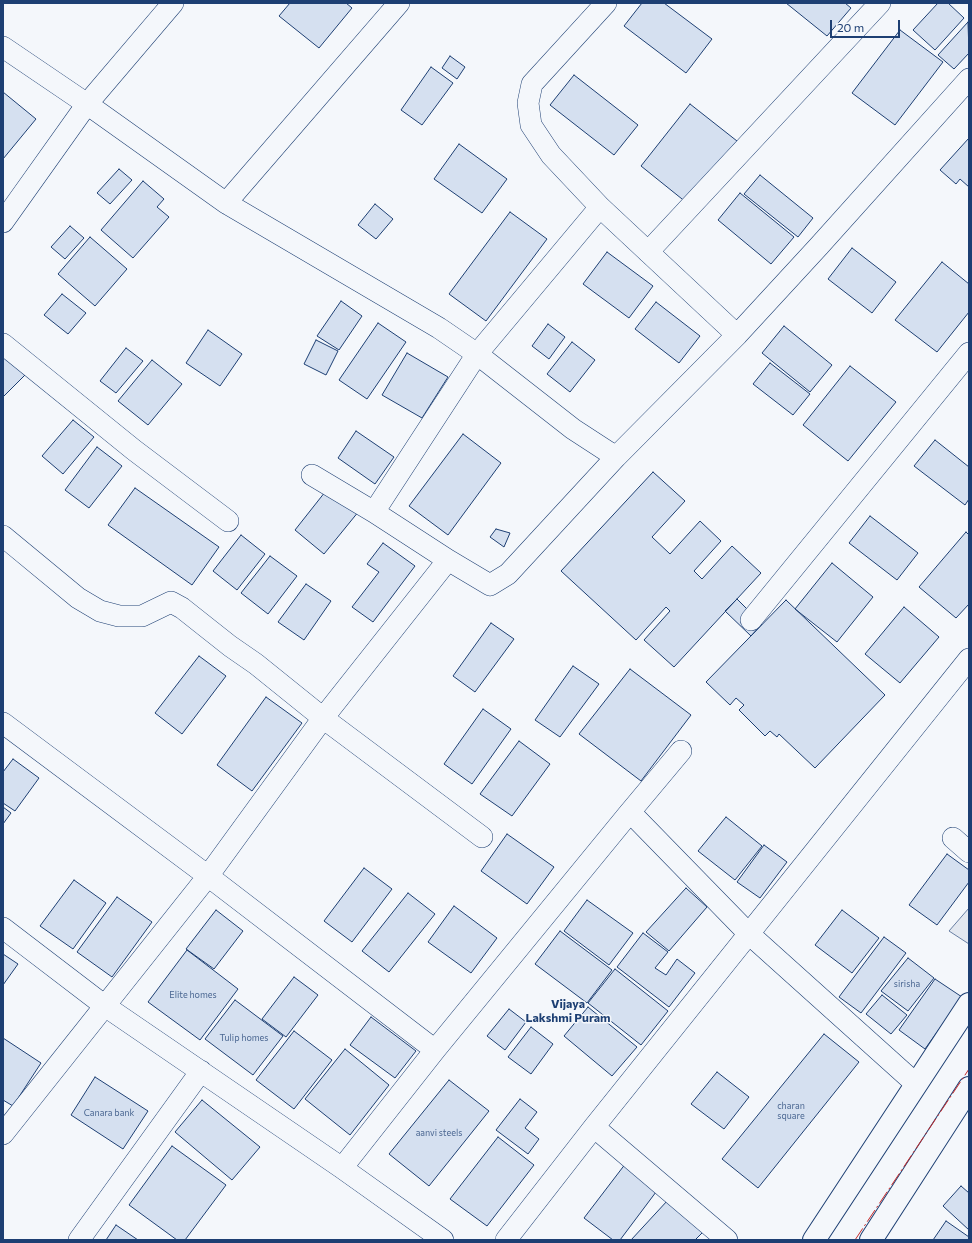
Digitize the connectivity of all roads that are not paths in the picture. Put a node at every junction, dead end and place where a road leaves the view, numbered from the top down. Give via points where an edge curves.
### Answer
1 (173, 3) edge
2 (399, 3) edge
3 (606, 3) edge
4 (880, 3) edge
5 (3, 47) edge
6 (969, 79) edge
7 (87, 104) junction
8 (226, 203) junction
9 (600, 208) junction
10 (3, 222) edge
11 (648, 252) junction
12 (737, 335) junction
13 (3, 344) edge
14 (969, 353) edge
15 (477, 354) junction
16 (616, 457) junction
17 (312, 475) dead end
18 (374, 512) junction
19 (228, 521) dead end
20 (3, 536) edge
21 (448, 560) junction
22 (751, 620) dead end
23 (969, 659) edge
24 (324, 718) junction
25 (3, 723) edge
26 (681, 751) dead end
27 (630, 812) junction
28 (482, 837) dead end
29 (953, 838) dead end
30 (969, 852) edge
31 (208, 876) junction
32 (3, 928) edge
33 (748, 933) junction
34 (969, 1004) edge
35 (105, 1006) junction
36 (435, 1050) junction
37 (201, 1071) junction
38 (916, 1084) junction
39 (969, 1088) edge
40 (594, 1127) junction
41 (3, 1134) edge
42 (342, 1168) junction
43 (79, 1240) edge
44 (443, 1240) edge
45 (506, 1240) edge
46 (727, 1240) edge
47 (814, 1240) edge
48 (871, 1240) edge

1 - 7 street
2 - 8 street
3 - 9 street via 532,84 528,103 531,125 543,143 555,160
4 - 11 street
5 - 7 street
6 - 12 street
7 - 8 street
7 - 10 street
8 - 15 street via 439,328
9 - 11 street
9 - 15 street
11 - 12 street
12 - 16 street
13 - 19 street via 134,450
14 - 22 street
15 - 16 street via 573,429
15 - 18 street
16 - 21 street via 508,574 490,585
17 - 18 street
18 - 21 street
20 - 24 street via 78,598 100,611 119,616 142,616 171,602 182,608
21 - 24 street
23 - 33 street
24 - 28 street
24 - 31 street
25 - 31 street
26 - 27 street
27 - 33 street
27 - 36 street
29 - 30 street
31 - 35 street
31 - 36 street
32 - 35 street
33 - 38 street
33 - 40 street
34 - 38 street
35 - 37 street
35 - 41 street
36 - 42 street
37 - 42 street
37 - 43 street
38 - 47 street
39 - 48 street
40 - 45 street
40 - 46 street
42 - 44 street

